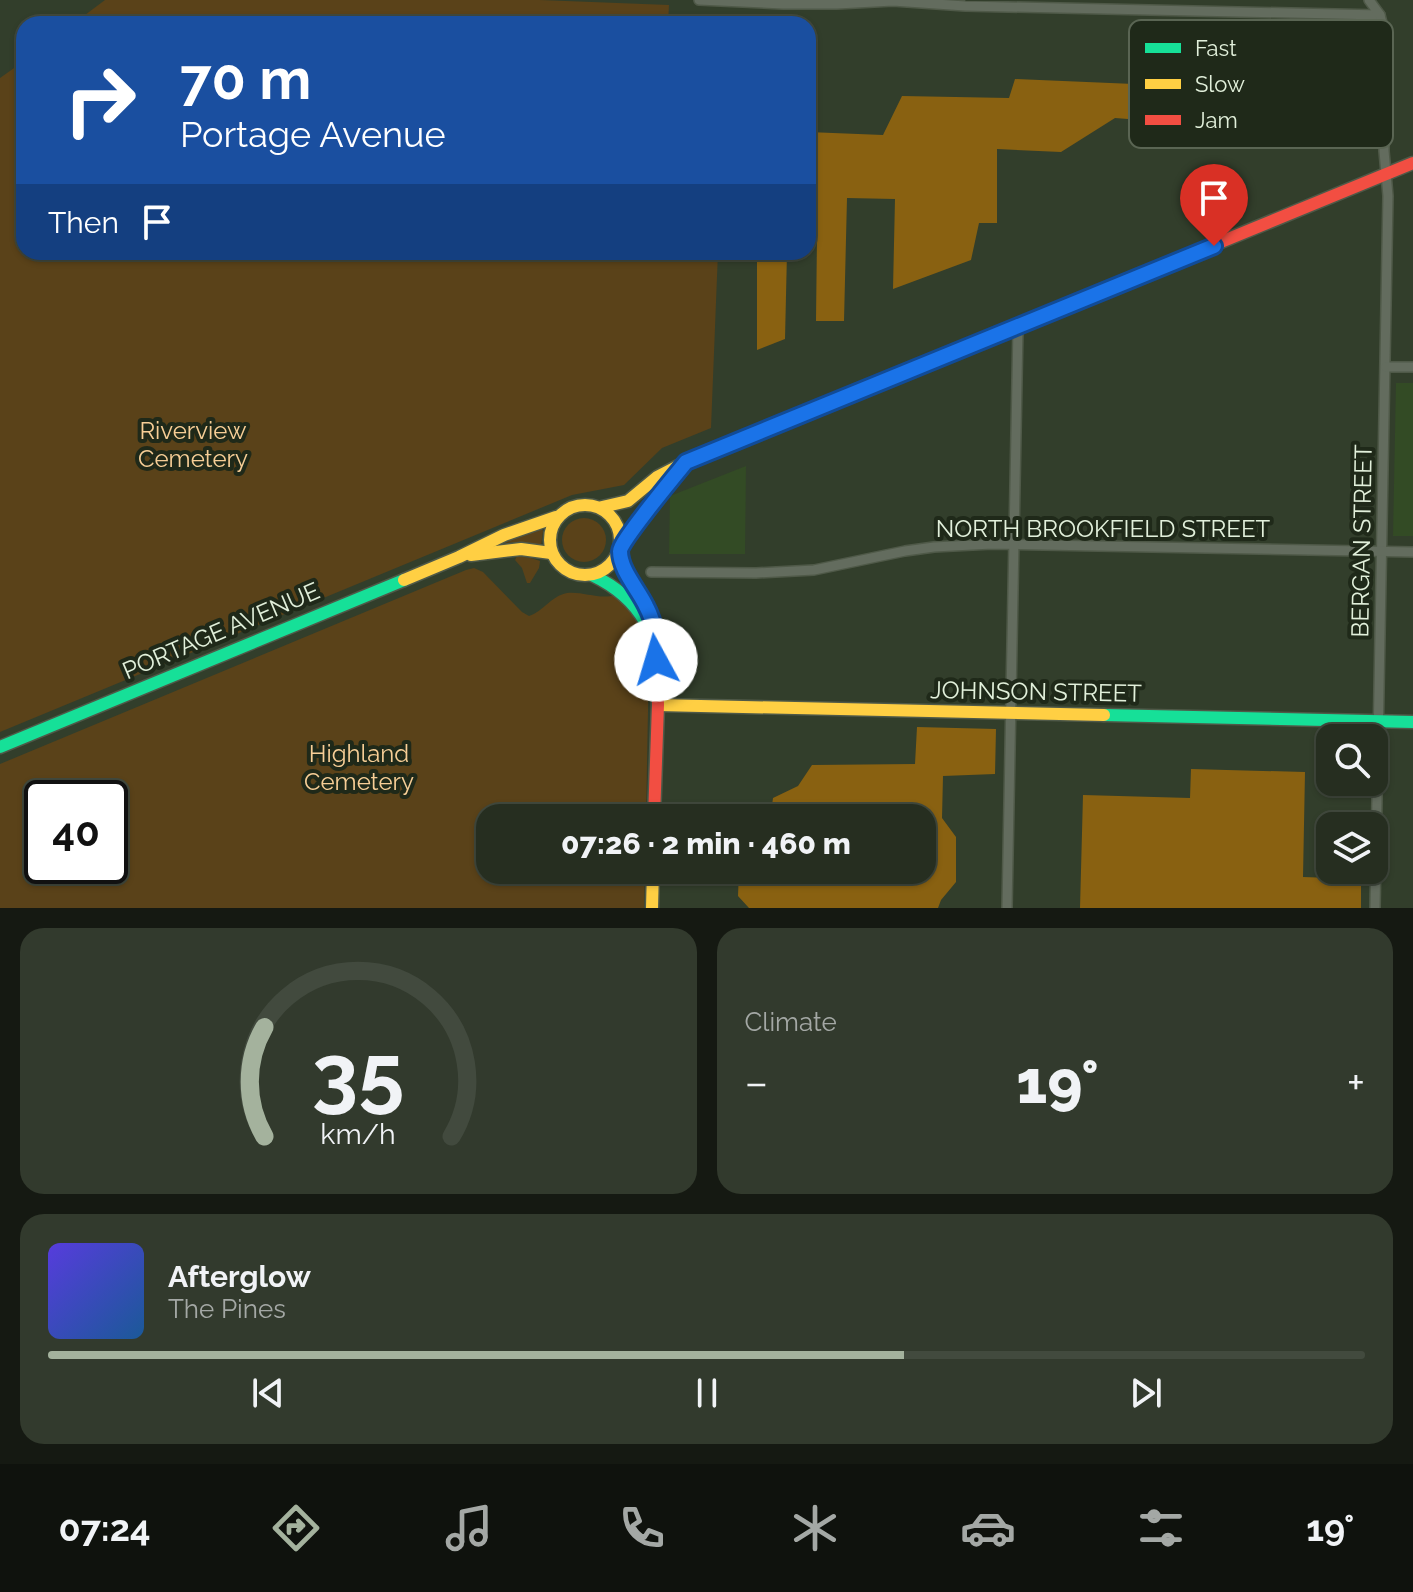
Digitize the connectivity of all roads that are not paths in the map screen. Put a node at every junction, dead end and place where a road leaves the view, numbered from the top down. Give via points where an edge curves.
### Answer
1 (699, 0) edge
2 (894, 0) edge
3 (1290, 0) edge
4 (1369, 0) edge
5 (1296, 14) junction
6 (1380, 15) junction
7 (1381, 20) edge
8 (1384, 148) edge
9 (1413, 163) edge
10 (1385, 174) junction
11 (1018, 327) junction
12 (1386, 367) junction
13 (1413, 367) edge
14 (686, 462) junction
15 (602, 507) junction
16 (556, 517) junction
17 (1014, 544) junction
18 (621, 547) junction
19 (1381, 552) junction
20 (1413, 552) edge
21 (551, 553) junction
22 (459, 557) junction
23 (651, 572) dead end
24 (592, 575) junction
25 (656, 660) junction
26 (658, 705) junction
27 (1011, 714) junction
28 (1378, 721) junction
29 (1413, 722) edge
30 (0, 747) edge
31 (654, 804) edge
32 (653, 884) edge
33 (652, 908) edge
34 (1007, 908) edge
35 (1375, 908) edge

1 - 2 street
2 - 5 street
3 - 5 street
4 - 6 street
5 - 6 street
6 - 7 street, BERGAN STREET
8 - 10 street, BERGAN STREET
9 - 10 main road
10 - 11 main road
10 - 12 street, BERGAN STREET
11 - 14 main road
11 - 17 street
12 - 13 street
12 - 19 street, BERGAN STREET
14 - 15 main road via 627,502
14 - 18 main road
15 - 16 main road via 582,505
15 - 18 main road via 614,519
16 - 21 main road
16 - 22 main road, PORTAGE AVENUE
17 - 19 street, NORTH BROOKFIELD STREET
17 - 23 street, NORTH BROOKFIELD STREET via 934,547 791,572
17 - 27 street
18 - 24 main road via 610,567
18 - 25 main road via 627,576 656,629
19 - 20 street, NORTH BROOKFIELD STREET
19 - 28 street, BERGAN STREET
21 - 22 main road, PORTAGE AVENUE via 521,549
21 - 24 main road via 569,571
22 - 30 main road, PORTAGE AVENUE
24 - 25 main road via 617,588 640,612
25 - 26 main road
26 - 27 main road, JOHNSON STREET
26 - 31 main road
27 - 28 main road, JOHNSON STREET
27 - 34 street
28 - 29 main road, JOHNSON STREET
28 - 35 street, BERGAN STREET
32 - 33 main road

